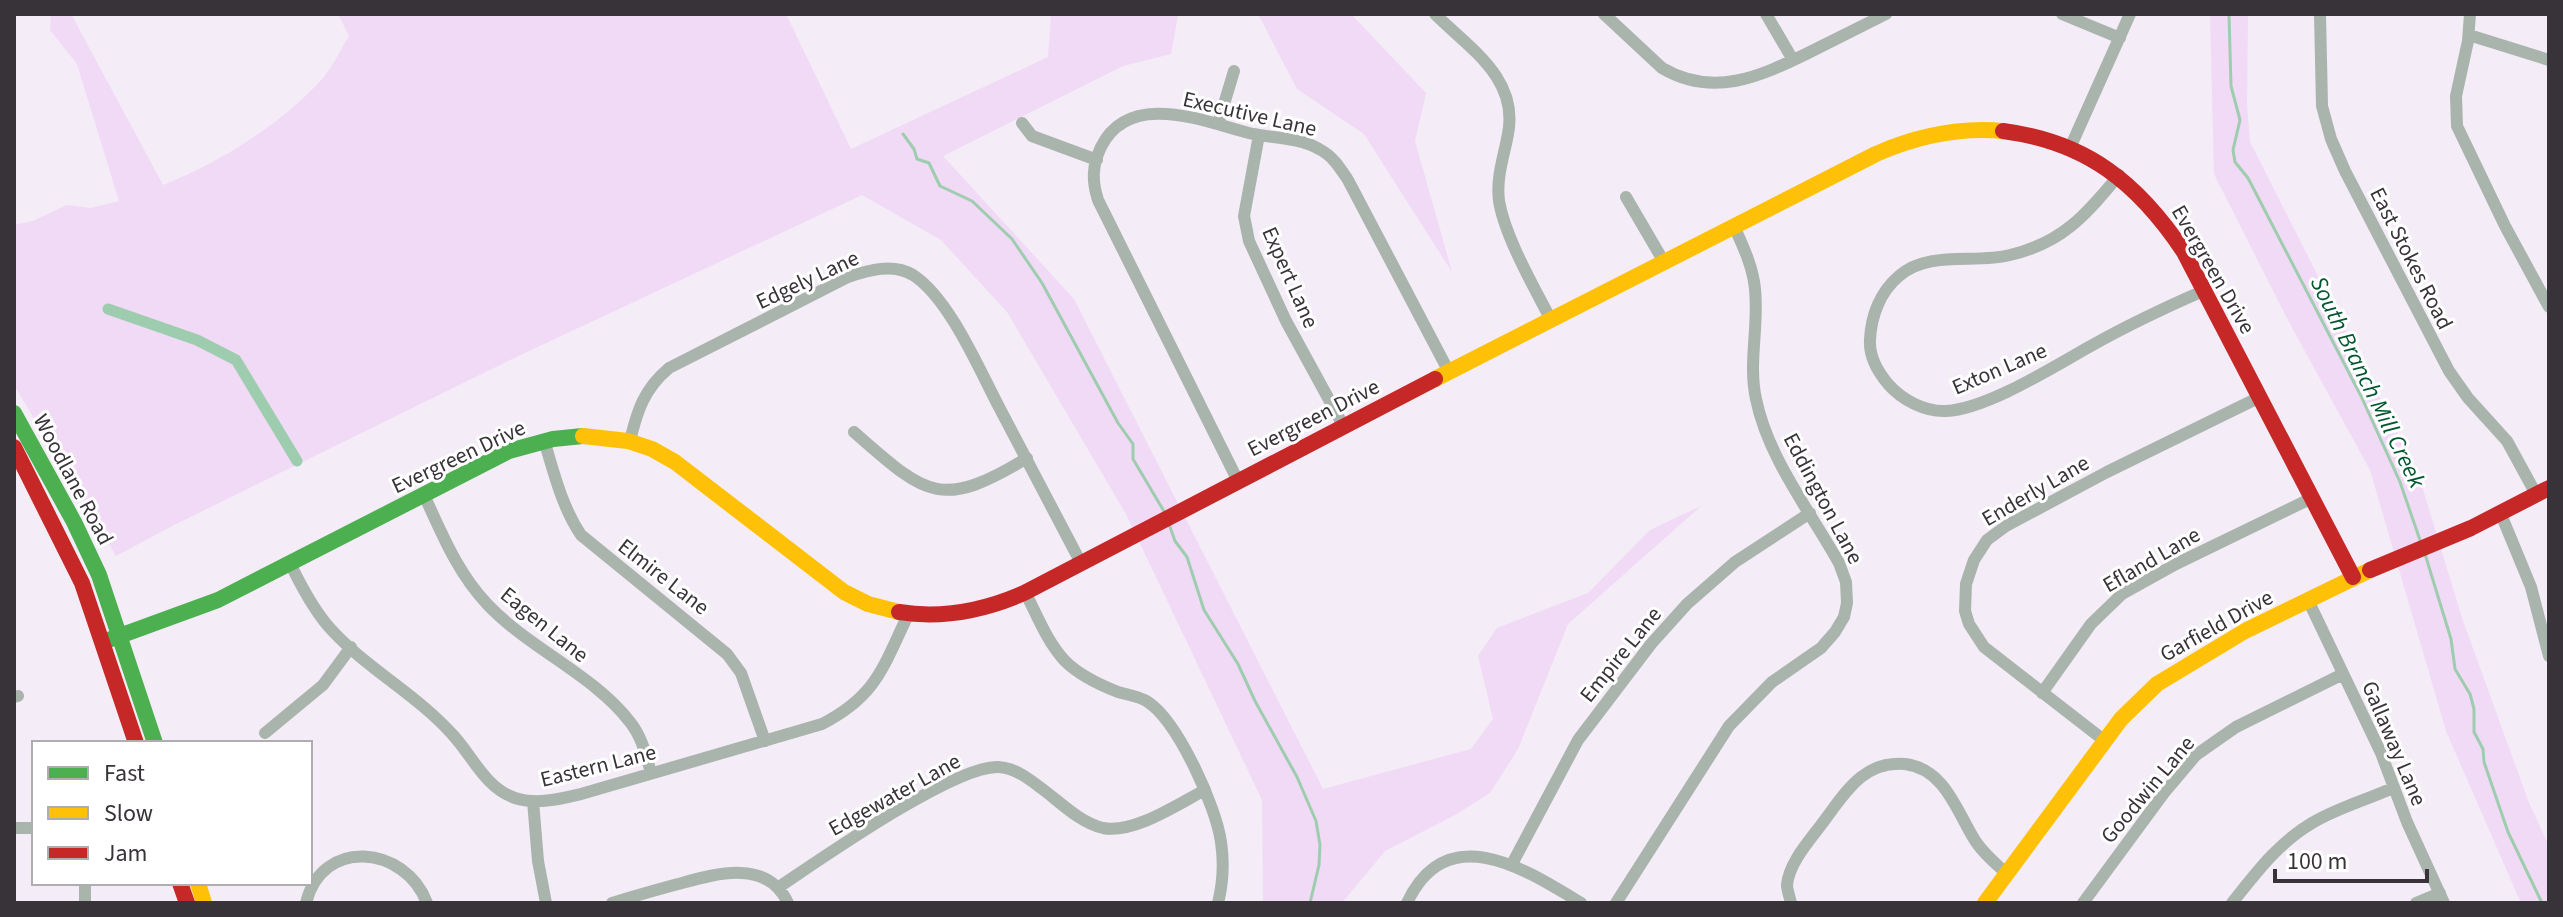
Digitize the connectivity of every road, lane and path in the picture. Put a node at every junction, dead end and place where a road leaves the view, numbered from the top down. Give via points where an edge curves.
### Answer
1 (1435, 14) edge
2 (1604, 14) edge
3 (1766, 14) edge
4 (1886, 14) edge
5 (2062, 14) edge
6 (2130, 14) edge
7 (2320, 14) edge
8 (2470, 14) edge
9 (2469, 35) junction
10 (2120, 38) junction
11 (1793, 60) junction
12 (2549, 60) edge
13 (1234, 71) dead end
14 (1022, 123) dead end
15 (1218, 124) junction
16 (1259, 135) junction
17 (2070, 148) junction
18 (1097, 160) junction
19 (2119, 175) junction
20 (1626, 197) dead end
21 (1734, 226) junction
22 (1664, 262) junction
23 (2203, 291) junction
24 (2549, 307) edge
25 (1551, 320) junction
26 (1449, 372) junction
27 (2260, 397) junction
28 (14, 413) edge
29 (1344, 427) junction
30 (854, 432) dead end
31 (544, 440) junction
32 (630, 441) junction
33 (14, 447) edge
34 (1027, 458) junction
35 (1238, 481) junction
36 (2543, 491) edge
37 (424, 495) junction
38 (2312, 498) junction
39 (2500, 512) junction
40 (1810, 513) junction
41 (290, 563) junction
42 (1081, 563) junction
43 (2353, 577) junction
44 (1025, 592) junction
45 (2308, 600) junction
46 (909, 613) junction
47 (2545, 620) edge
48 (111, 639) junction
49 (351, 647) junction
50 (2549, 656) edge
51 (2343, 674) junction
52 (2042, 693) junction
53 (265, 733) dead end
54 (136, 741) edge
55 (154, 741) edge
56 (765, 741) junction
57 (2105, 741) junction
58 (651, 773) junction
59 (2393, 788) junction
60 (1205, 790) junction
61 (533, 801) junction
62 (1512, 864) junction
63 (2006, 873) junction
64 (779, 887) junction
65 (2442, 898) edge
66 (306, 903) edge
67 (427, 903) edge
68 (546, 903) edge
69 (612, 903) edge
70 (788, 903) edge
71 (1218, 903) edge
72 (1407, 903) edge
73 (1581, 903) edge
74 (1616, 903) edge
75 (1791, 903) edge
76 (1985, 903) edge
77 (2083, 903) edge
78 (2232, 903) edge
79 (2416, 903) edge

1 - 25 street via 1490,66 1506,92 1510,123 1499,203
2 - 11 street via 1662,68 1684,78 1710,84 1737,82
3 - 11 street
4 - 11 street
5 - 10 street
6 - 10 street
7 - 36 street, East Stokes Road via 2320,89 2331,139 2449,371
8 - 9 street
9 - 12 street
9 - 24 street via 2456,96 2457,126
10 - 17 street
13 - 15 street
14 - 18 street via 1032,136
15 - 16 street, Executive Lane
15 - 18 street, Executive Lane via 1149,114 1125,122 1106,138
16 - 26 street, Executive Lane via 1312,145 1333,158
16 - 29 street, Expert Lane via 1244,216 1249,241
17 - 19 street, Evergreen Drive
17 - 21 street, Evergreen Drive via 1996,130 1929,135 1872,155
18 - 35 street via 1092,172 1102,213
19 - 23 street, Evergreen Drive via 2162,218
19 - 23 street, Exton Lane via 2071,229 2043,245 2008,256 1920,265 1900,275 1884,292 1873,316 1869,342 1882,377 1920,407 1957,410
20 - 22 street
21 - 22 street, Evergreen Drive
21 - 40 street, Eddington Lane via 1755,291 1756,401 1766,433
22 - 25 street, Evergreen Drive
23 - 27 street, Evergreen Drive
25 - 26 street, Evergreen Drive
26 - 29 street, Evergreen Drive
27 - 38 street, Evergreen Drive
27 - 52 street, Enderly Lane via 2040,507 1995,532 1980,549 1966,584 1969,624 1984,647
28 - 48 street, Woodlane Road via 95,566
29 - 35 street, Evergreen Drive
30 - 34 street via 914,480 938,490 964,489 992,479
31 - 32 street, Evergreen Drive via 579,435
31 - 37 street, Evergreen Drive via 509,451
31 - 56 street, Elmire Lane via 581,535 727,654 741,673
32 - 34 street, Edgely Lane via 642,397 669,368 848,277 890,268 914,276 943,306
32 - 46 street, Evergreen Drive via 684,467 851,596
33 - 48 street, Woodlane Road
34 - 42 street, Edgely Lane
35 - 42 street, Evergreen Drive
36 - 39 street, Garfield Drive
37 - 41 street, Evergreen Drive
37 - 58 street, Eagen Lane via 470,584 502,619 622,713 639,737
38 - 43 street, Evergreen Drive
38 - 52 street, Efland Lane via 2122,594 2091,624
39 - 43 street, Garfield Drive
39 - 47 street
40 - 62 street, Empire Lane via 1735,562 1651,644 1578,740
40 - 74 street, Eddington Lane via 1846,582 1844,617 1821,648 1772,682 1729,726
41 - 48 street, Evergreen Drive via 218,600
41 - 49 street, Eastern Lane via 311,604
42 - 44 street, Evergreen Drive
43 - 45 street, Garfield Drive
44 - 46 street, Evergreen Drive via 961,614
44 - 60 street via 1066,662 1104,686 1148,702 1166,720
45 - 51 street, Gallaway Lane
45 - 57 street, Garfield Drive via 2157,684
46 - 56 street, Eastern Lane via 882,671 854,705 822,724
47 - 50 street
48 - 54 street
48 - 55 street
49 - 53 street via 323,685
49 - 61 street, Eastern Lane via 430,711 490,782 514,798
51 - 59 street, Gallaway Lane
51 - 77 street, Goodwin Lane via 2236,727 2196,755
52 - 57 street, Enderly Lane
56 - 58 street, Eastern Lane
57 - 63 street, Garfield Drive
58 - 61 street, Eastern Lane
59 - 65 street, Gallaway Lane
59 - 78 street via 2294,835
60 - 64 street, Edgewater Lane via 1127,827 1101,827 1020,773 982,769 915,801
60 - 71 street via 1221,840
61 - 68 street
62 - 72 street via 1470,857 1442,864 1417,883
62 - 73 street
63 - 75 street via 1986,856 1936,777 1916,766 1891,764 1855,781 1812,837 1787,886
63 - 76 street, Garfield Drive
64 - 69 street via 753,874 724,873
64 - 70 street
65 - 79 street
66 - 67 street via 330,865 366,856 401,867

